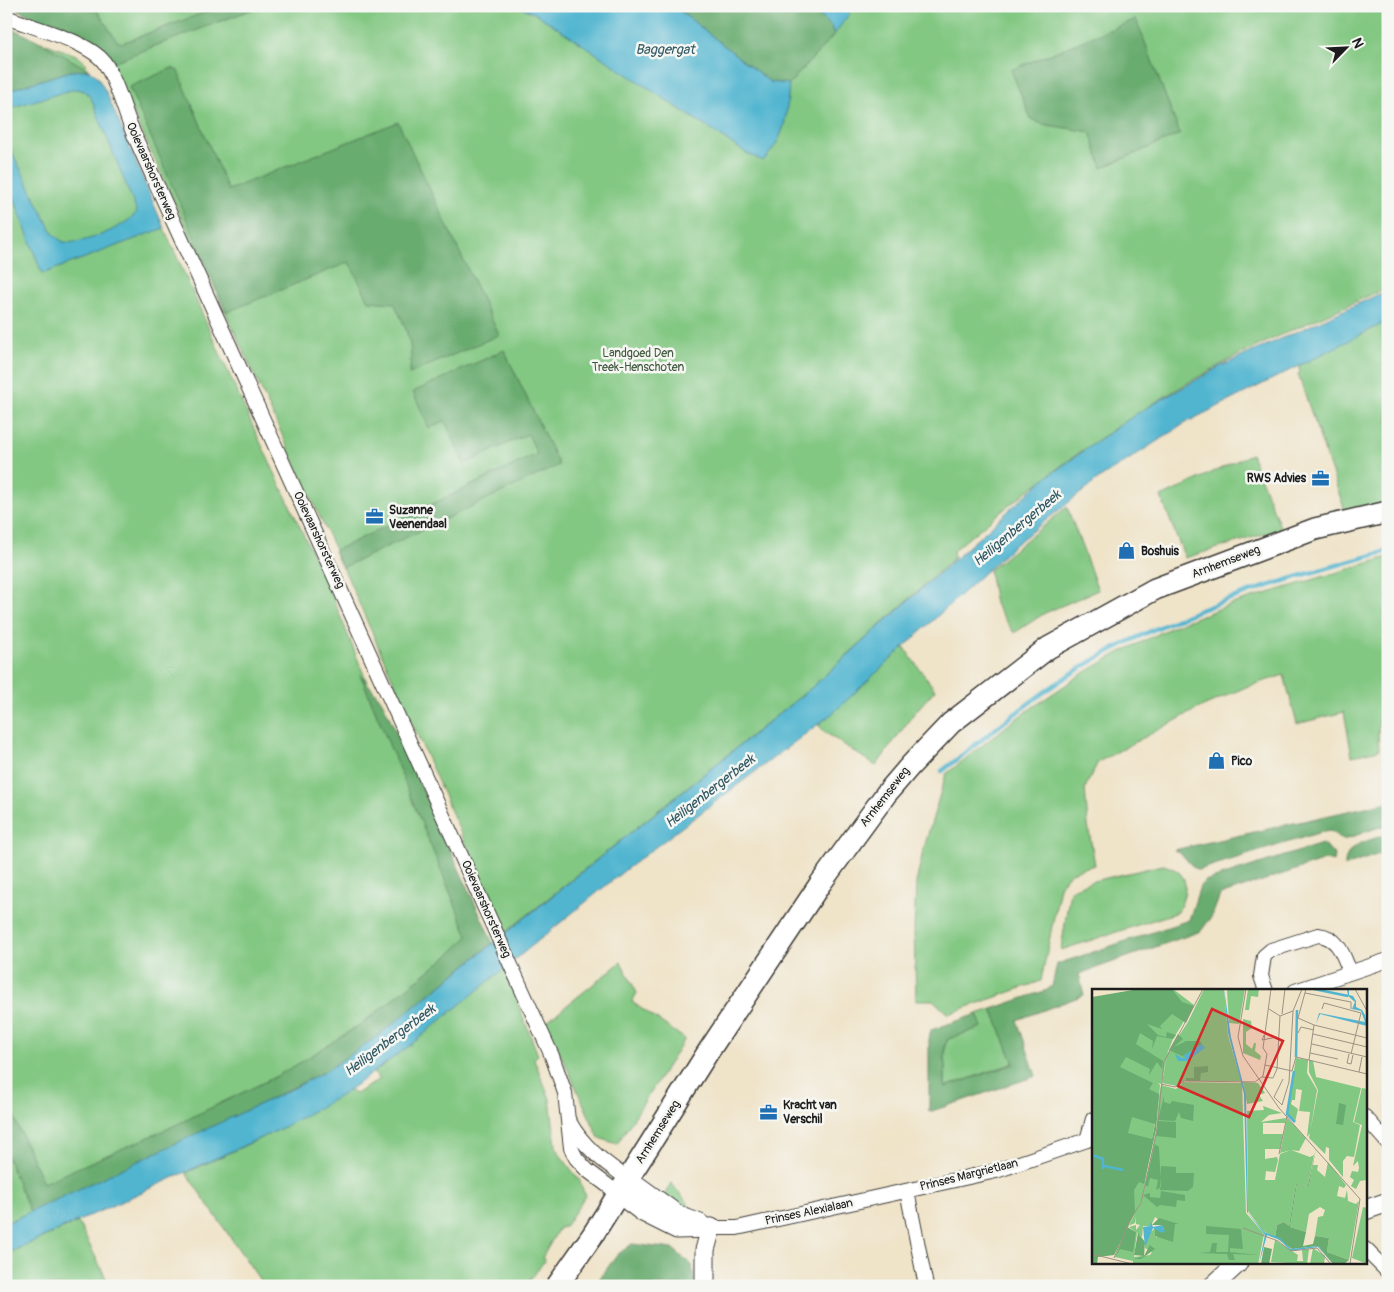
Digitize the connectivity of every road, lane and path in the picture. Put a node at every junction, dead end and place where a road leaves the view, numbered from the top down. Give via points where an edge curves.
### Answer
1 (6, 17) edge
2 (1388, 512) edge
3 (1388, 960) edge
4 (1350, 972) junction
5 (1265, 989) edge
6 (1301, 989) edge
7 (1366, 1118) edge
8 (1092, 1126) edge
9 (1090, 1141) edge
10 (1388, 1143) edge
11 (623, 1187) junction
12 (906, 1191) junction
13 (1388, 1202) edge
14 (1366, 1210) edge
15 (711, 1228) junction
16 (1366, 1250) edge
17 (1230, 1266) edge
18 (1388, 1272) edge
19 (557, 1286) edge
20 (704, 1286) edge
21 (926, 1286) edge
22 (1213, 1286) edge

1 - 11 street, Ooievaarshorsterweg via 77,44 93,52 106,65 512,965 565,1093 570,1148 586,1170
2 - 11 main road, Arnhemseweg via 1315,529 1154,589 1048,648 951,724 886,794 820,884
3 - 4 street
4 - 5 street via 1340,946 1318,935 1271,950 1264,956 1261,976
4 - 6 street
7 - 10 street
8 - 9 street
9 - 12 street, Prinses Margrietlaan via 996,1170
11 - 15 street via 643,1212 677,1230
11 - 19 main road, Arnhemseweg
12 - 15 street, Prinses Alexialaan via 736,1228
12 - 21 street
13 - 14 street
15 - 20 street via 705,1250
16 - 18 street
17 - 22 street

